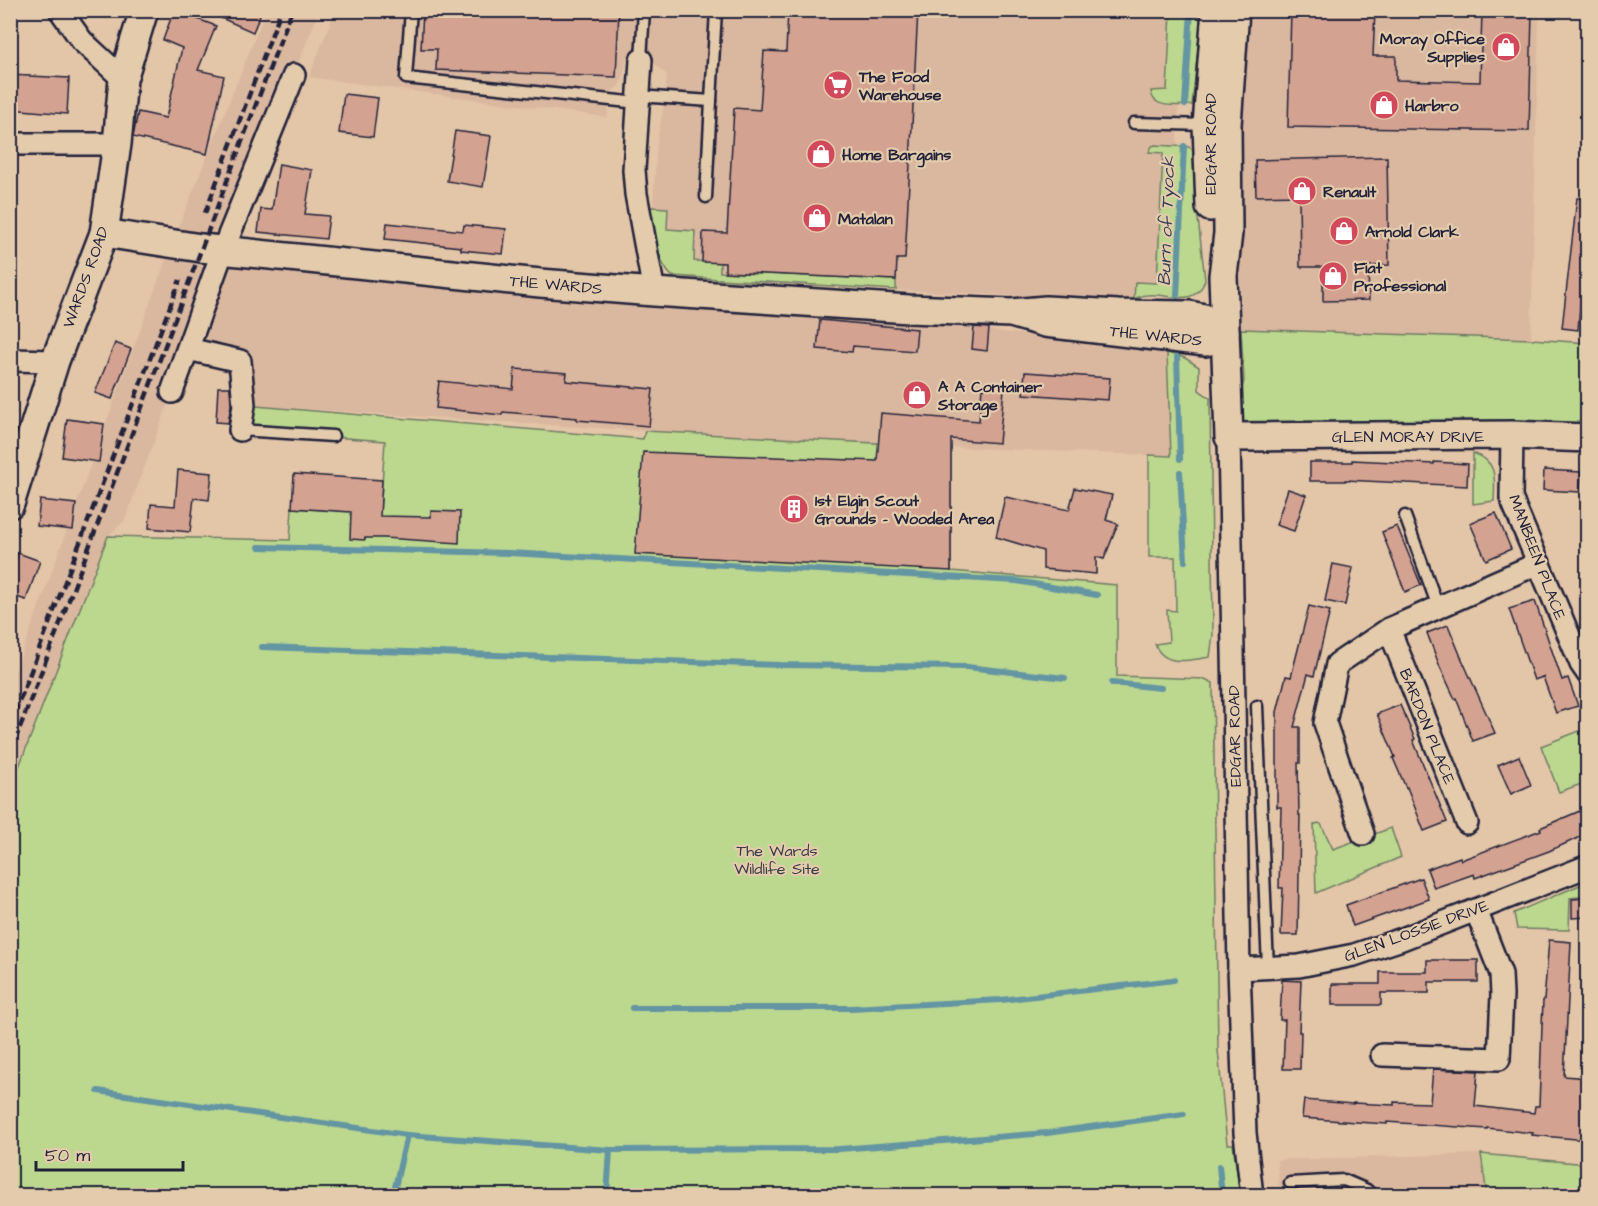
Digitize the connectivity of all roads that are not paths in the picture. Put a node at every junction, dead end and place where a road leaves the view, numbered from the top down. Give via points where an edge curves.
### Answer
1 (60, 10) edge
2 (144, 10) edge
3 (411, 10) edge
4 (644, 10) edge
5 (716, 10) edge
6 (1216, 10) edge
7 (1235, 10) edge
8 (641, 60) joint
9 (294, 75) dead end
10 (123, 79) junction
11 (638, 100) junction
12 (711, 101) junction
13 (1134, 123) dead end
14 (1217, 125) junction
15 (10, 144) edge
16 (117, 144) junction
17 (706, 197) dead end
18 (104, 233) junction
19 (223, 250) junction
20 (1223, 285) junction
21 (654, 292) junction
22 (1011, 314) junction
23 (1199, 316) junction
24 (1219, 344) junction
25 (188, 349) joint
26 (10, 360) edge
27 (55, 361) junction
28 (171, 392) joint
29 (240, 430) joint
30 (1512, 435) junction
31 (333, 436) dead end
32 (1229, 437) junction
33 (1587, 438) edge
34 (10, 504) edge
35 (1405, 516) dead end
36 (1539, 563) junction
37 (1438, 607) junction
38 (1389, 629) junction
39 (1587, 674) edge
40 (1257, 706) dead end
41 (1467, 823) dead end
42 (1363, 834) dead end
43 (1587, 866) edge
44 (1476, 910) junction
45 (1268, 968) junction
46 (1239, 969) junction
47 (1382, 1055) dead end
48 (1290, 1183) dead end
49 (1252, 1196) edge
50 (1373, 1196) edge

1 - 10 street via 82,41
2 - 10 street, WARDS ROAD
3 - 11 lane via 406,78
4 - 8 lane
5 - 12 lane
6 - 14 street, EDGAR ROAD
7 - 14 street, EDGAR ROAD
8 - 11 street
9 - 19 street
10 - 16 street, WARDS ROAD
11 - 12 lane
11 - 21 street via 636,194
12 - 17 lane
13 - 14 lane
14 - 20 street, EDGAR ROAD via 1228,233
15 - 16 street
16 - 18 street, WARDS ROAD
18 - 19 street, THE WARDS
18 - 27 street, WARDS ROAD
19 - 21 street, THE WARDS via 540,284
19 - 28 street
20 - 23 street via 1210,310
20 - 24 street, EDGAR ROAD
21 - 22 street, THE WARDS
22 - 23 street, THE WARDS via 1047,310
22 - 24 street, THE WARDS via 1045,322
23 - 24 street, THE WARDS via 1214,320
24 - 32 street, EDGAR ROAD
25 - 28 lane
25 - 29 street via 240,361 244,405
26 - 27 street
27 - 34 street, WARDS ROAD
29 - 31 lane
30 - 32 street, GLEN MORAY DRIVE
30 - 33 street, GLEN MORAY DRIVE
30 - 36 street, MANBEEN PLACE via 1511,498
32 - 46 street, EDGAR ROAD
35 - 37 lane
36 - 37 street
36 - 39 street, MANBEEN PLACE
37 - 38 street
38 - 41 street, BARDON PLACE
38 - 42 street via 1337,664 1325,723
40 - 45 lane
43 - 44 street, GLEN LOSSIE DRIVE
44 - 45 street, GLEN LOSSIE DRIVE via 1354,956
44 - 47 street via 1501,974 1499,1059
45 - 46 street, GLEN LOSSIE DRIVE
46 - 49 street, EDGAR ROAD via 1245,1133
48 - 50 lane via 1344,1180

